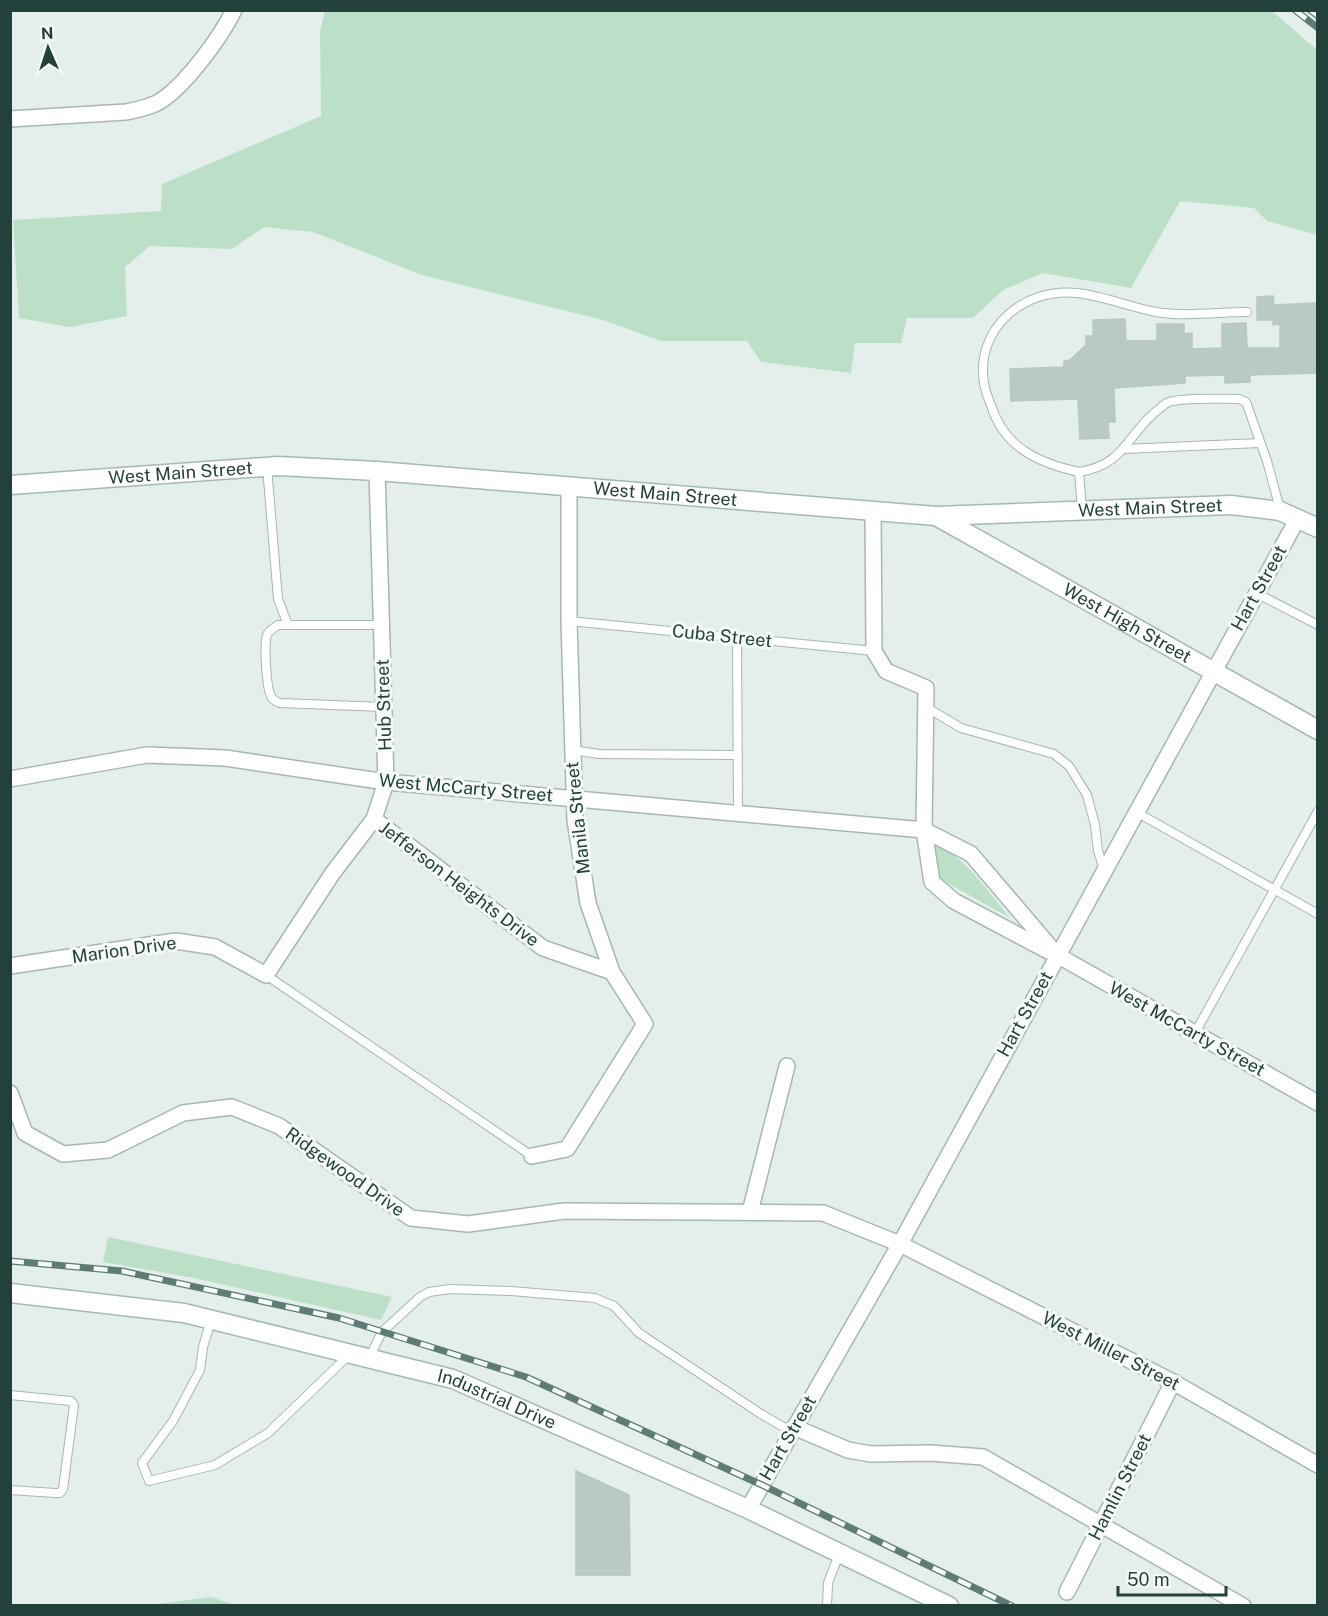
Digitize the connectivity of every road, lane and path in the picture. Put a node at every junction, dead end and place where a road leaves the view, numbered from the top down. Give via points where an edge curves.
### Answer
1 (234, 10) edge
2 (10, 120) edge
3 (1247, 312) dead end
4 (1260, 443) junction
5 (1123, 449) junction
6 (267, 467) junction
7 (377, 471) junction
8 (1079, 472) junction
9 (10, 485) edge
10 (569, 486) junction
11 (873, 510) junction
12 (1082, 511) junction
13 (1280, 511) junction
14 (936, 516) junction
15 (1298, 518) junction
16 (1317, 528) edge
17 (1258, 594) junction
18 (569, 621) junction
19 (288, 625) junction
20 (382, 625) junction
21 (1317, 625) edge
22 (737, 638) junction
23 (874, 651) junction
24 (1212, 672) junction
25 (384, 706) junction
26 (926, 707) junction
27 (1317, 730) edge
28 (572, 750) junction
29 (738, 755) junction
30 (10, 779) edge
31 (386, 782) junction
32 (573, 798) junction
33 (1317, 811) edge
34 (1136, 812) junction
35 (738, 813) junction
36 (374, 819) junction
37 (924, 830) junction
38 (1104, 870) junction
39 (1274, 890) junction
40 (1317, 914) edge
41 (1057, 956) junction
42 (10, 966) edge
43 (612, 972) junction
44 (266, 975) junction
45 (1195, 1033) junction
46 (787, 1066) dead end
47 (10, 1093) edge
48 (1317, 1103) edge
49 (532, 1156) joint
50 (750, 1212) junction
51 (900, 1244) junction
52 (10, 1293) edge
53 (211, 1320) junction
54 (350, 1354) junction
55 (369, 1358) junction
56 (1173, 1382) junction
57 (10, 1395) edge
58 (793, 1430) junction
59 (1317, 1465) edge
60 (10, 1490) edge
61 (748, 1509) junction
62 (1102, 1525) junction
63 (840, 1552) junction
64 (1066, 1592) dead end
65 (827, 1605) edge
66 (949, 1605) edge
67 (1242, 1605) edge

1 - 2 street via 184,80 158,102 126,112
3 - 8 lane via 1156,312 1074,292 1032,298 1003,318 985,358 984,382 992,410 1018,447 1038,460
4 - 5 lane
4 - 5 lane via 1243,400 1176,401 1165,404 1147,419
4 - 13 lane
5 - 8 lane via 1097,470
6 - 7 main road, West Main Street
6 - 9 main road, West Main Street
6 - 19 lane via 278,598
7 - 10 main road, West Main Street
7 - 20 street, Hub Street
8 - 12 lane
10 - 11 main road, West Main Street
10 - 18 street, Manila Street
11 - 14 main road, West Main Street
11 - 23 street
12 - 13 main road, West Main Street via 1231,505
12 - 14 main road, West Main Street
13 - 15 main road, West Main Street
14 - 24 main road, West High Street
15 - 16 main road, West Main Street
15 - 17 street, Hart Street
17 - 21 lane
17 - 24 street, Hart Street
18 - 22 lane, Cuba Street
18 - 28 street, Manila Street
19 - 20 lane
19 - 25 lane via 278,625 267,635 269,689 274,701
20 - 25 street, Hub Street
22 - 23 lane, Cuba Street
22 - 29 lane
23 - 26 street via 886,671 926,688
24 - 27 main road, West High Street
24 - 34 street, Hart Street
25 - 31 street, Hub Street
26 - 37 street
26 - 38 lane via 961,728 1054,754 1069,766 1087,795
28 - 29 lane via 599,754
28 - 32 street, Manila Street
29 - 35 lane
30 - 31 street, West McCarty Street via 147,755 225,758
31 - 32 street, West McCarty Street
31 - 36 street, Hub Street
32 - 35 street, West McCarty Street
32 - 43 street, Manila Street via 588,903
33 - 39 lane
34 - 38 street, Hart Street
34 - 39 lane
35 - 37 street, West McCarty Street
36 - 43 street, Jefferson Heights Drive via 543,948
36 - 44 street, Hub Street via 332,874
37 - 41 street, West McCarty Street via 971,854
37 - 41 street, West McCarty Street via 932,882 954,901
38 - 41 street, Hart Street
39 - 40 lane
39 - 45 lane
41 - 45 street, West McCarty Street
41 - 51 street, Hart Street
42 - 44 street, Marion Drive via 176,941 214,947
43 - 49 street, Manila Street via 645,1024 567,1149
44 - 49 lane
45 - 48 street, West McCarty Street
46 - 50 street
47 - 50 street, Ridgewood Drive via 25,1133 63,1154 108,1150 183,1113 232,1107 279,1126 411,1218 468,1224 564,1211
50 - 51 street, Ridgewood Drive via 823,1213
51 - 56 street, West Miller Street
51 - 58 street, Hart Street
52 - 53 main road, Industrial Drive via 184,1313
53 - 54 main road, Industrial Drive
53 - 54 lane via 200,1370 173,1421 142,1463 149,1481 215,1465 268,1433
54 - 55 main road, Industrial Drive
55 - 58 lane via 382,1332 429,1292 511,1291 595,1298 614,1306 639,1333 761,1414
55 - 61 main road, Industrial Drive via 453,1379
56 - 59 street, West Miller Street
56 - 62 street, Hamlin Street
57 - 60 lane via 71,1401 74,1405 63,1489 55,1493
58 - 61 street, Hart Street
58 - 62 street via 848,1450 872,1454 983,1457
61 - 63 main road, Industrial Drive
62 - 64 street, Hamlin Street
62 - 67 street
63 - 65 lane via 828,1583
63 - 66 main road, Industrial Drive

